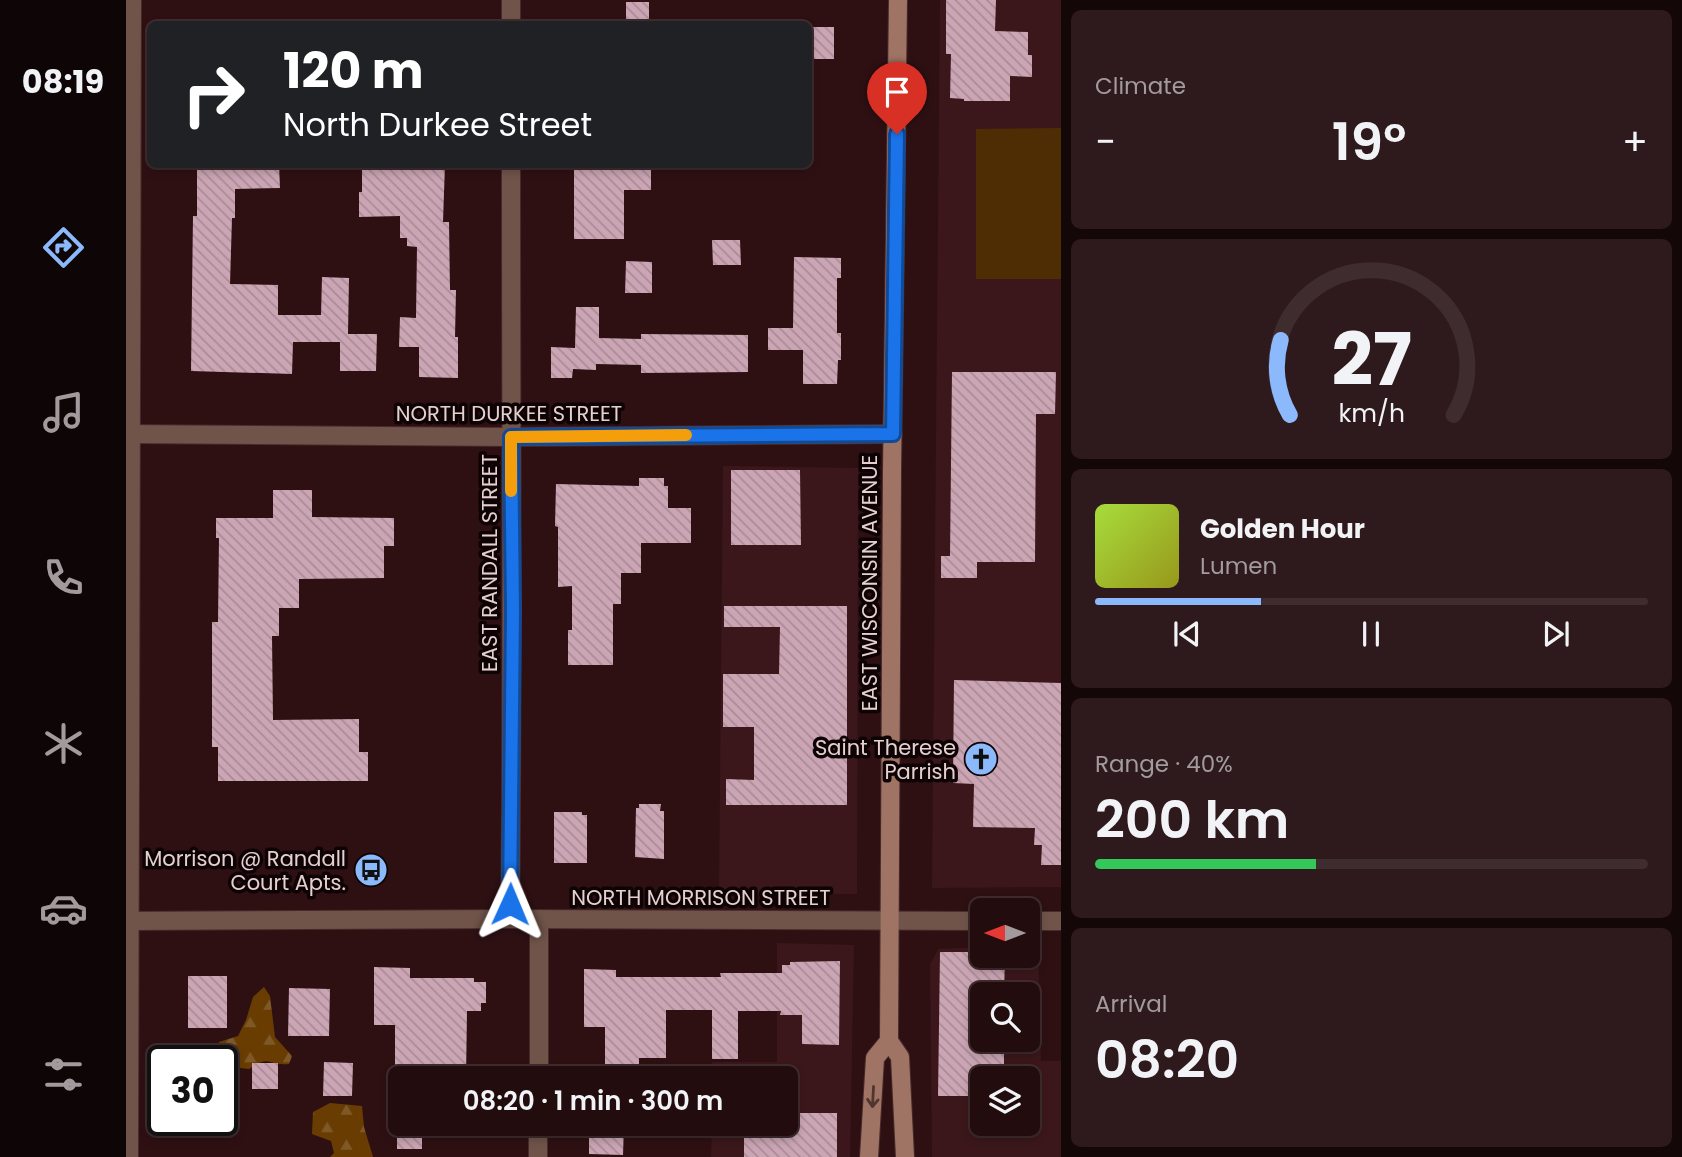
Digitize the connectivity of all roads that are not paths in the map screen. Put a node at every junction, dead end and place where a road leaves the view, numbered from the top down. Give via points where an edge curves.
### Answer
1 (132, 0) edge
2 (511, 0) edge
3 (898, 0) edge
4 (511, 21) edge
5 (511, 168) edge
6 (128, 434) edge
7 (893, 434) junction
8 (511, 437) junction
9 (510, 919) junction
10 (539, 919) junction
11 (128, 921) edge
12 (889, 921) junction
13 (970, 921) edge
14 (1040, 921) edge
15 (1061, 921) edge
16 (889, 1041) junction
17 (539, 1066) edge
18 (538, 1136) edge
19 (129, 1157) edge
20 (538, 1157) edge
21 (869, 1157) edge
22 (905, 1157) edge

1 - 6 street
2 - 4 street
3 - 7 main road, EAST WISCONSIN AVENUE
5 - 8 street, EAST RANDALL STREET
6 - 8 street, NORTH DURKEE STREET
6 - 11 street via 132,656
7 - 8 street, NORTH DURKEE STREET
7 - 12 main road, EAST WISCONSIN AVENUE
8 - 9 street, EAST RANDALL STREET
9 - 10 street, NORTH MORRISON STREET
9 - 11 street, NORTH MORRISON STREET
10 - 12 street, NORTH MORRISON STREET
10 - 17 street
11 - 19 street
12 - 13 street, NORTH MORRISON STREET
12 - 16 main road, EAST WISCONSIN AVENUE
14 - 15 street
16 -> 21 main road, EAST WISCONSIN AVENUE via 875,1058
16 - 22 main road, EAST WISCONSIN AVENUE via 900,1057
18 - 20 street

